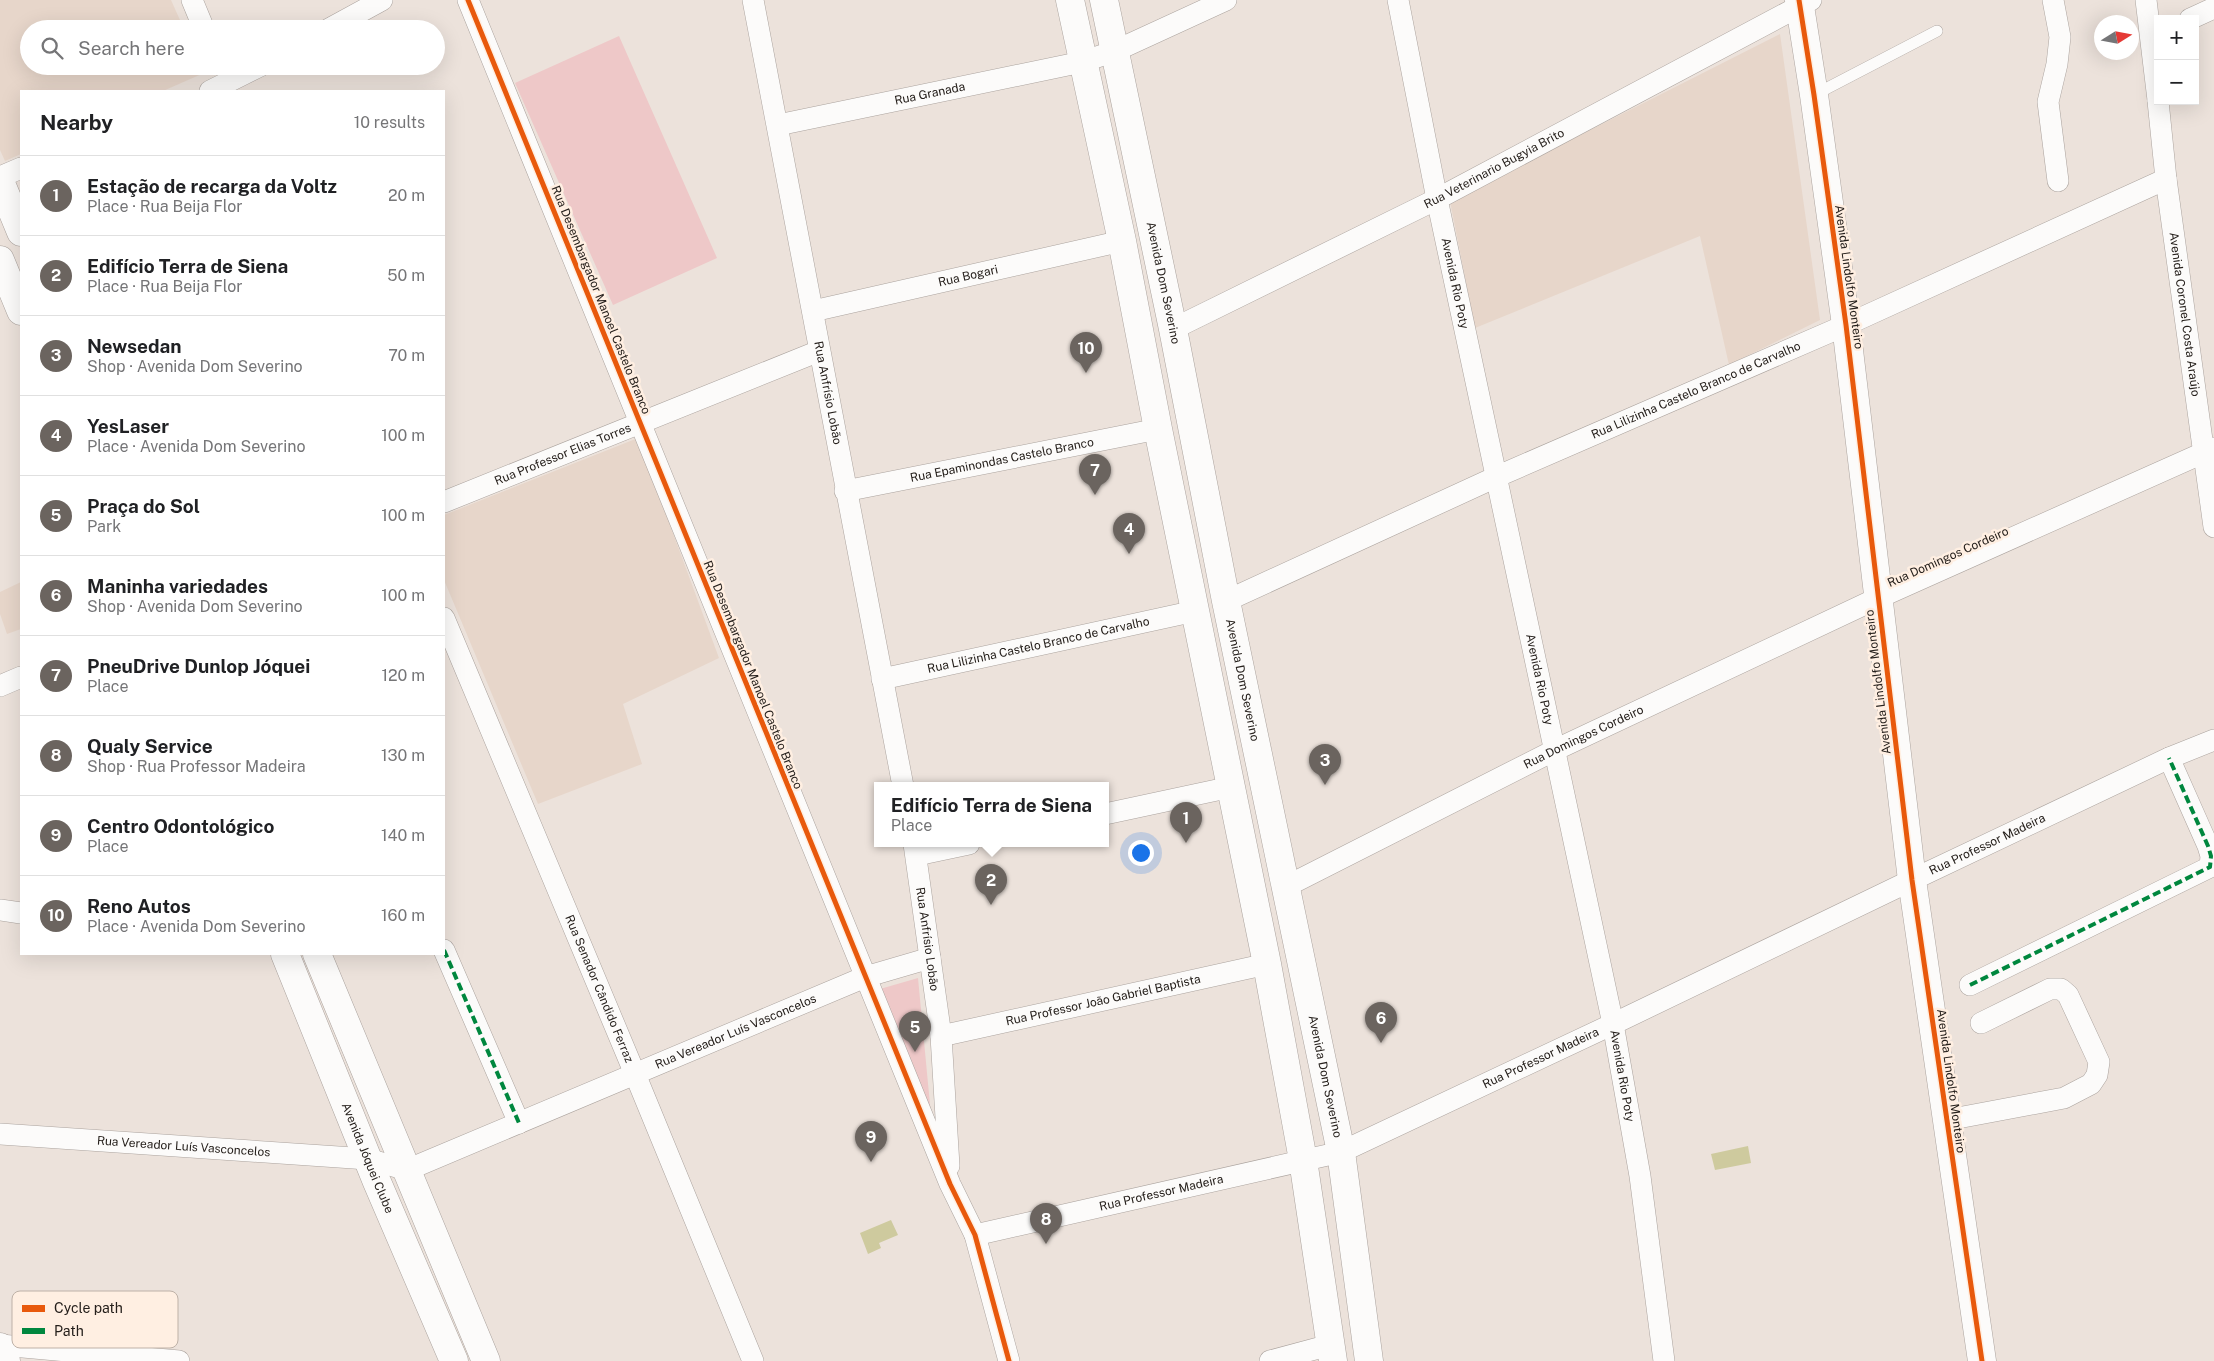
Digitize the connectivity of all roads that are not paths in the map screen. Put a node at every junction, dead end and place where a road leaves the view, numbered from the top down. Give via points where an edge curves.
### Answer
1 (192, 0) edge
2 (382, 0) edge
3 (468, 0) edge
4 (753, 0) edge
5 (1070, 0) edge
6 (1104, 0) edge
7 (1226, 0) edge
8 (1398, 0) edge
9 (2053, 0) edge
10 (2146, 0) edge
11 (1803, 2) edge
12 (2214, 8) edge
13 (2199, 15) edge
14 (200, 20) edge
15 (345, 20) edge
16 (1937, 31) dead end
17 (2154, 36) edge
18 (1115, 51) junction
19 (1082, 62) junction
20 (240, 75) edge
21 (222, 83) edge
22 (1814, 95) junction
23 (2159, 105) edge
24 (778, 125) junction
25 (20, 168) edge
26 (0, 177) edge
27 (2166, 179) junction
28 (0, 181) edge
29 (2058, 181) dead end
30 (1438, 199) junction
31 (20, 230) edge
32 (1122, 241) junction
33 (0, 260) edge
34 (20, 308) edge
35 (813, 312) junction
36 (1846, 325) junction
37 (1173, 329) junction
38 (819, 351) junction
39 (640, 423) junction
40 (1158, 429) junction
41 (2209, 451) edge
42 (1496, 477) junction
43 (846, 491) junction
44 (445, 502) edge
45 (2214, 527) edge
46 (1878, 598) junction
47 (1226, 602) junction
48 (1195, 611) junction
49 (445, 620) edge
50 (20, 677) edge
51 (882, 679) junction
52 (0, 686) edge
53 (2214, 740) edge
54 (1555, 750) junction
55 (2170, 758) junction
56 (902, 782) edge
57 (1231, 787) junction
58 (1109, 813) edge
59 (937, 847) edge
60 (916, 849) edge
61 (1912, 880) junction
62 (1287, 886) junction
63 (0, 910) edge
64 (20, 913) edge
65 (445, 952) edge
66 (285, 955) edge
67 (317, 955) edge
68 (930, 958) junction
69 (1267, 964) junction
70 (865, 977) junction
71 (1970, 986) dead end
72 (1981, 1023) dead end
73 (1614, 1024) junction
74 (941, 1036) junction
75 (636, 1074) junction
76 (1947, 1120) junction
77 (519, 1123) junction
78 (0, 1134) edge
79 (1341, 1152) junction
80 (368, 1159) junction
81 (1303, 1160) junction
82 (407, 1170) junction
83 (950, 1184) junction
84 (976, 1235) junction
85 (0, 1346) edge
86 (24, 1348) edge
87 (1331, 1353) edge
88 (6, 1361) edge
89 (179, 1361) edge
90 (454, 1361) edge
91 (486, 1361) edge
92 (753, 1361) edge
93 (1009, 1361) edge
94 (1270, 1361) edge
95 (1369, 1361) edge
96 (1664, 1361) edge
97 (1982, 1361) edge

1 - 14 street
2 - 15 street
3 - 39 street, Rua Desembargador Manoel Castelo Branco
4 - 24 street, Rua Anfrísio Lobão
5 - 19 main road
6 - 18 main road, Avenida Dom Severino
7 - 18 street, Rua Granada
8 - 30 street, Avenida Rio Poty
9 - 29 street via 2060,37 2048,102
10 - 17 street, Avenida Coronel Costa Araújo
11 - 22 main road, Avenida Lindolfo Monteiro
11 - 30 street, Rua Veterinario Bugyia Brito
12 - 13 street
16 - 22 lane
18 - 19 street, Rua Granada
18 - 37 main road, Avenida Dom Severino
19 - 24 street, Rua Granada
19 - 32 main road
20 - 21 street
22 - 36 main road, Avenida Lindolfo Monteiro
23 - 27 street, Avenida Coronel Costa Araújo
24 - 35 street, Rua Anfrísio Lobão
25 - 26 street
27 - 36 street, Rua Lilizinha Castelo Branco de Carvalho
27 - 41 street, Avenida Coronel Costa Araújo
28 - 31 main road
30 - 37 street, Rua Veterinario Bugyia Brito
30 - 42 street, Avenida Rio Poty
32 - 35 street, Rua Bogari
32 - 40 main road
33 - 34 main road
35 - 38 street, Rua Anfrísio Lobão
36 - 42 street, Rua Lilizinha Castelo Branco de Carvalho
36 - 46 main road, Avenida Lindolfo Monteiro
37 - 47 main road, Avenida Dom Severino
38 - 39 street, Rua Professor Elias Torres
38 - 43 street, Rua Anfrísio Lobão
39 - 44 street, Rua Professor Elias Torres
39 - 70 street, Rua Desembargador Manoel Castelo Branco
40 - 43 street, Rua Epaminondas Castelo Branco
40 - 48 main road
41 - 45 street, Avenida Coronel Costa Araújo
41 - 46 street, Rua Domingos Cordeiro
42 - 47 street, Rua Lilizinha Castelo Branco de Carvalho
42 - 54 street, Avenida Rio Poty
43 - 51 street, Rua Anfrísio Lobão
46 - 54 street, Rua Domingos Cordeiro
46 - 61 main road, Avenida Lindolfo Monteiro
47 - 62 main road, Avenida Dom Severino
48 - 51 street, Rua Lilizinha Castelo Branco de Carvalho
48 - 57 main road
49 - 75 street, Rua Senador Cândido Ferraz
50 - 52 street
51 - 56 street, Rua Anfrísio Lobão
53 - 55 street, Rua Professor Madeira
54 - 62 street, Rua Domingos Cordeiro
54 - 73 street, Avenida Rio Poty
55 - 61 street, Rua Professor Madeira
55 - 71 street via 2208,846 2210,867
57 - 58 street
57 - 69 main road
59 - 60 street
60 - 68 street, Rua Anfrísio Lobão
61 - 73 street, Rua Professor Madeira
61 - 76 main road, Avenida Lindolfo Monteiro
62 - 79 main road, Avenida Dom Severino
63 - 64 street
65 - 77 street
66 - 80 main road, Avenida Jóquei Clube
67 - 82 main road
68 - 70 street, Rua Vereador Luís Vasconcelos
68 - 74 street, Rua Anfrísio Lobão
69 - 74 street, Rua Professor João Gabriel Baptista
69 - 81 main road
70 - 75 street, Rua Vereador Luís Vasconcelos
70 - 83 street, Rua Desembargador Manoel Castelo Branco
72 - 76 street via 2050,989 2061,989 2068,994 2099,1062 2098,1075 2091,1084 2064,1098
73 - 79 street, Rua Professor Madeira
73 - 96 street, Avenida Rio Poty via 1640,1176
74 - 83 street, Rua Anfrísio Lobão
75 - 77 street, Rua Vereador Luís Vasconcelos
75 - 92 street, Rua Senador Cândido Ferraz
76 - 97 main road, Avenida Lindolfo Monteiro
77 - 82 street, Rua Vereador Luís Vasconcelos
78 - 80 street, Rua Vereador Luís Vasconcelos
79 - 81 street, Rua Professor Madeira
79 - 95 main road, Avenida Dom Severino
80 - 82 street, Rua Vereador Luís Vasconcelos
80 - 90 main road, Avenida Jóquei Clube
81 - 84 street, Rua Professor Madeira
81 - 87 main road
82 - 91 main road
83 - 84 street, Rua Desembargador Manoel Castelo Branco
84 - 93 street, Rua Desembargador Manoel Castelo Branco
85 - 88 main road
86 - 89 street
87 - 94 street

